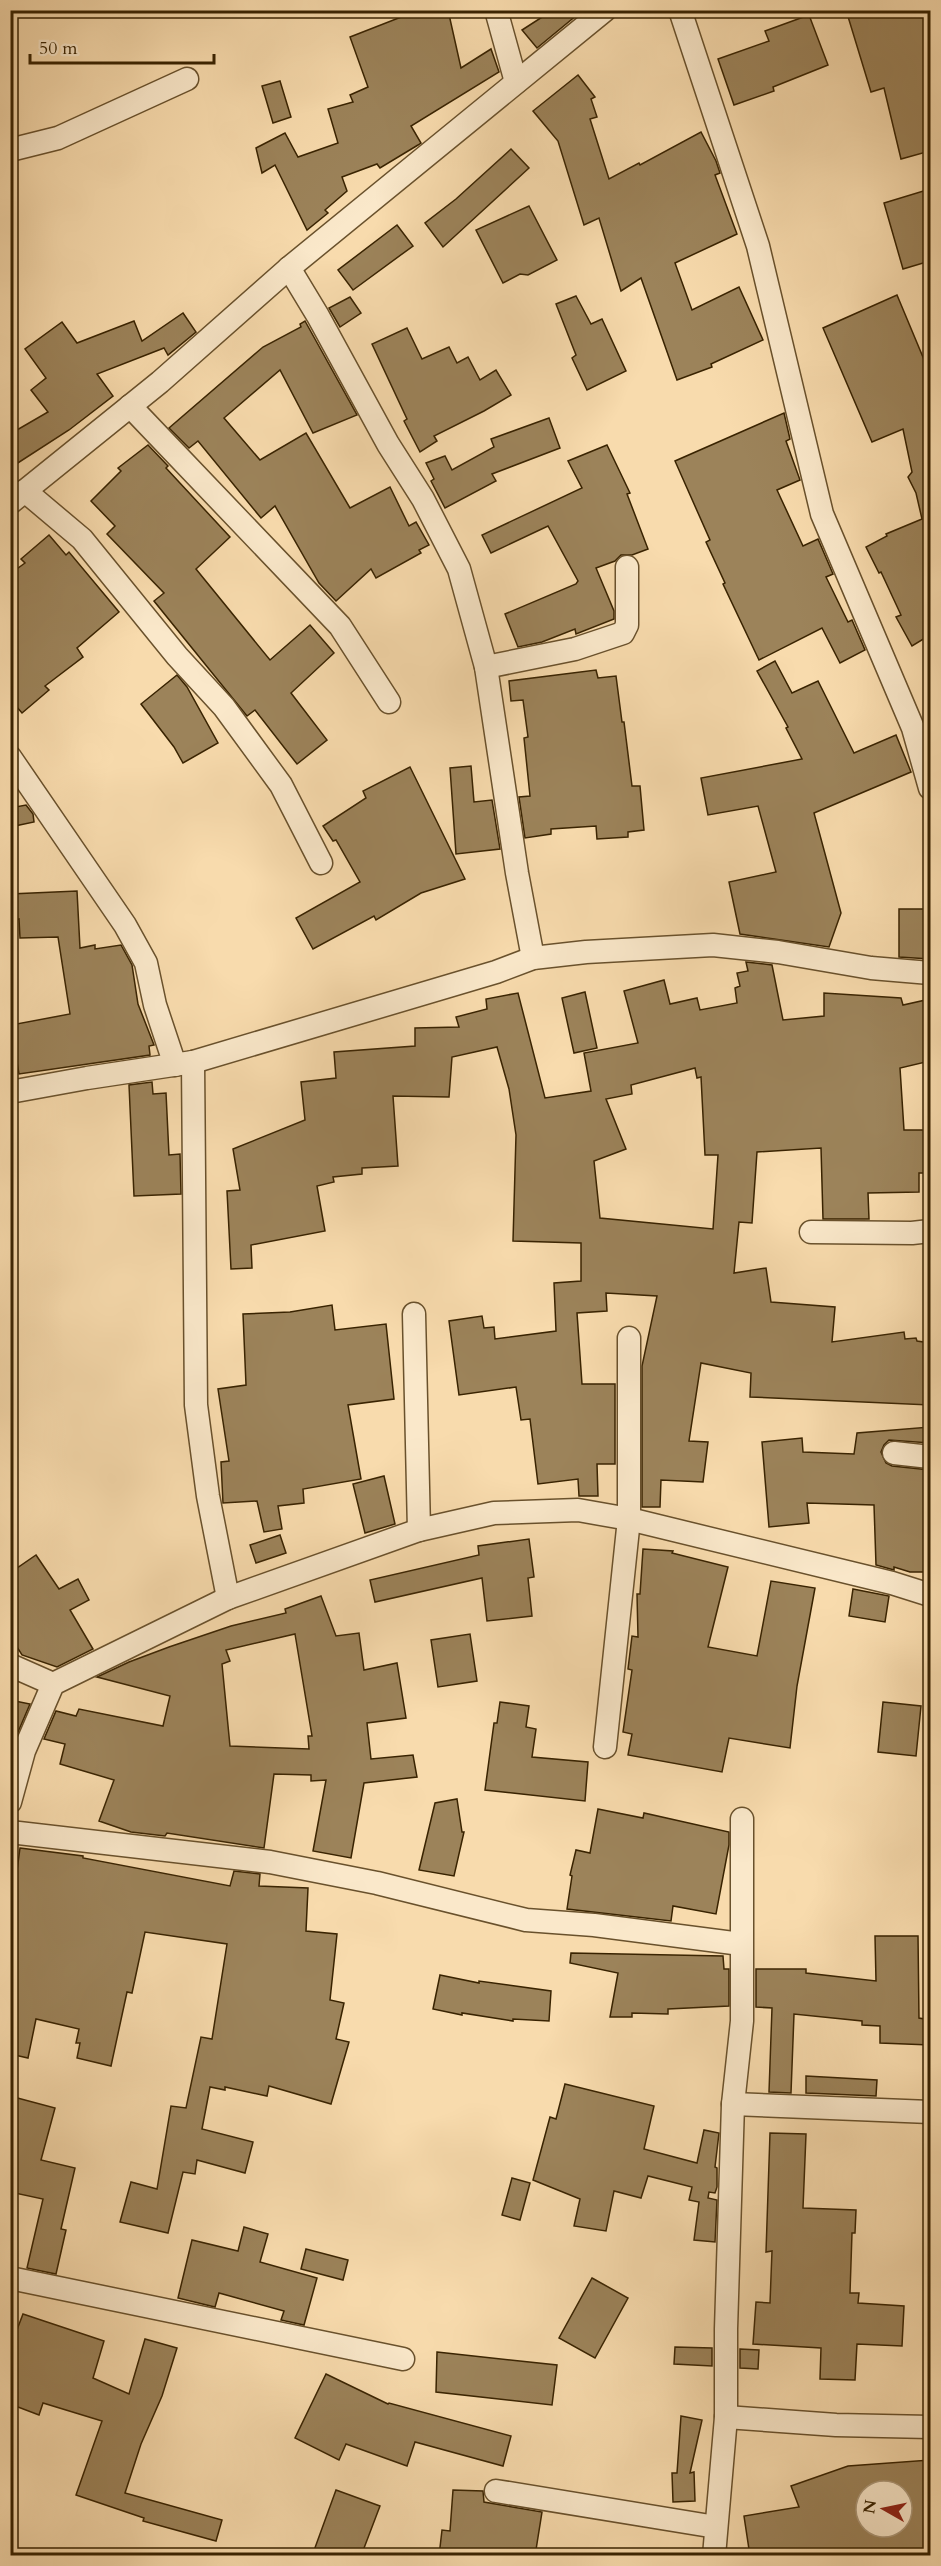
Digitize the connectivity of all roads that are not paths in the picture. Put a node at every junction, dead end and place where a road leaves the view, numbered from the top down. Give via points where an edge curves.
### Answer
1 (496, 10) edge
2 (605, 10) edge
3 (680, 10) edge
4 (188, 79) dead end
5 (516, 82) junction
6 (10, 150) edge
7 (289, 268) junction
8 (130, 406) junction
9 (18, 497) edge
10 (627, 567) dead end
11 (486, 667) junction
12 (389, 702) dead end
13 (10, 757) edge
14 (930, 788) edge
15 (321, 863) dead end
16 (532, 958) junction
17 (930, 973) edge
18 (184, 1064) junction
19 (10, 1092) edge
20 (930, 1231) edge
21 (811, 1232) dead end
22 (414, 1314) dead end
23 (628, 1338) dead end
24 (894, 1453) dead end
25 (930, 1457) edge
26 (629, 1519) junction
27 (419, 1530) junction
28 (930, 1595) edge
29 (228, 1598) junction
30 (10, 1665) edge
31 (52, 1684) junction
32 (606, 1748) dead end
33 (10, 1802) edge
34 (742, 1819) dead end
35 (10, 1832) edge
36 (741, 1944) junction
37 (733, 2104) junction
38 (930, 2112) edge
39 (10, 2278) edge
40 (404, 2359) dead end
41 (726, 2416) junction
42 (930, 2427) edge
43 (496, 2491) dead end
44 (716, 2527) junction
45 (714, 2556) edge

1 - 5 street
2 - 5 street
3 - 14 street via 758,246 822,514 913,728
4 - 6 street via 58,138
5 - 7 street
7 - 8 street
7 - 11 street via 423,499 459,569
8 - 9 street
8 - 12 street via 340,626
9 - 15 street via 82,539 224,707 281,785
10 - 11 street via 627,626 623,633 574,649
11 - 16 street
13 - 18 street via 146,963 155,1005
16 - 17 street via 713,945
16 - 18 street
18 - 19 street
18 - 29 street via 196,1405 208,1496
20 - 21 street
22 - 27 street
23 - 26 street
24 - 25 street
26 - 27 street via 578,1510 494,1513
26 - 28 street
26 - 32 street
27 - 29 street
29 - 31 street
30 - 31 street
31 - 33 street via 24,1751
34 - 36 street
35 - 36 street via 270,1863 377,1883 526,1920
36 - 37 street via 742,2021
37 - 38 street
37 - 41 street
39 - 40 street
41 - 42 street via 836,2425
41 - 44 street
43 - 44 street
44 - 45 street

